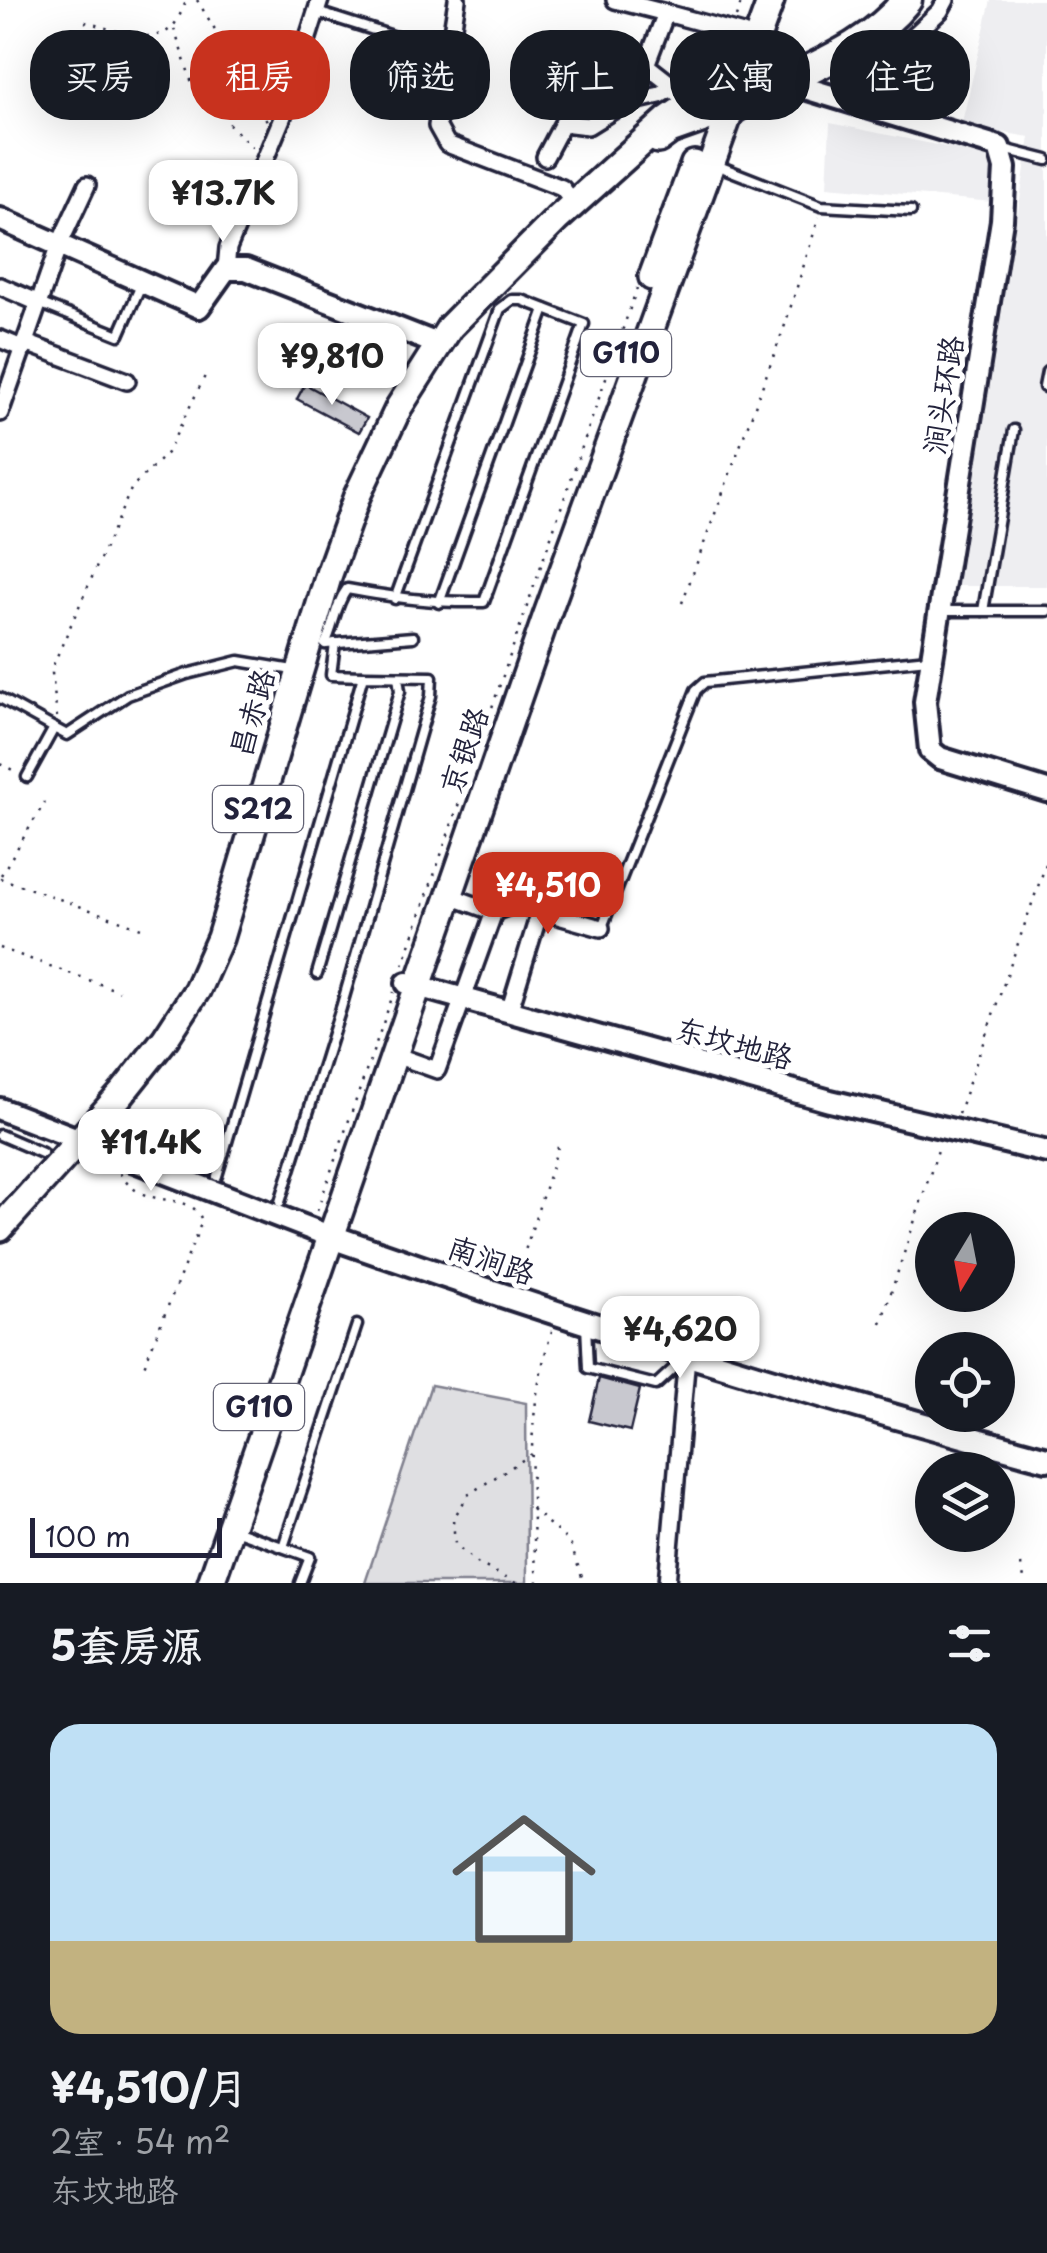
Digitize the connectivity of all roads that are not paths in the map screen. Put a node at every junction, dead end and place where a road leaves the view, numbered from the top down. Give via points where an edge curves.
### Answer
1 (457, 0) edge
2 (615, 0) edge
3 (754, 0) edge
4 (770, 0) edge
5 (882, 0) edge
6 (907, 0) edge
7 (946, 0) edge
8 (318, 6) edge
9 (666, 13) junction
10 (384, 30) edge
11 (453, 30) edge
12 (730, 30) edge
13 (738, 30) edge
14 (752, 30) edge
15 (920, 30) edge
16 (810, 52) edge
17 (810, 72) edge
18 (670, 78) edge
19 (670, 96) edge
20 (438, 120) edge
21 (684, 120) edge
22 (684, 120) edge
23 (704, 120) edge
24 (711, 120) edge
25 (911, 120) edge
26 (999, 147) junction
27 (544, 157) dead end
28 (1047, 160) edge
29 (712, 163) junction
30 (87, 185) dead end
31 (574, 204) junction
32 (911, 211) dead end
33 (0, 219) edge
34 (59, 245) junction
35 (226, 269) junction
36 (142, 282) junction
37 (0, 286) edge
38 (39, 303) junction
39 (545, 309) junction
40 (0, 338) edge
41 (440, 345) junction
42 (25, 346) junction
43 (1047, 372) edge
44 (126, 381) dead end
45 (1047, 387) edge
46 (0, 413) edge
47 (1014, 430) dead end
48 (395, 599) junction
49 (439, 602) junction
50 (940, 611) junction
51 (983, 611) junction
52 (1047, 611) edge
53 (535, 616) junction
54 (413, 636) dead end
55 (322, 645) junction
56 (522, 653) junction
57 (932, 659) junction
58 (299, 671) junction
59 (362, 676) junction
60 (398, 677) junction
61 (0, 698) edge
62 (54, 728) junction
63 (27, 777) road end
64 (1047, 792) edge
65 (450, 896) junction
66 (540, 911) junction
67 (494, 912) junction
68 (602, 928) joint
69 (317, 974) dead end
70 (407, 978) junction
71 (463, 998) junction
72 (509, 1012) junction
73 (395, 1055) junction
74 (0, 1109) edge
75 (0, 1135) edge
76 (79, 1140) junction
77 (1047, 1152) edge
78 (42, 1153) dead end
79 (218, 1176) dead end
80 (280, 1202) dead end
81 (0, 1228) edge
82 (321, 1232) junction
83 (586, 1324) junction
84 (358, 1325) dead end
85 (687, 1356) junction
86 (1047, 1459) edge
87 (224, 1526) junction
88 (283, 1547) junction
89 (198, 1583) edge
90 (211, 1583) edge
91 (300, 1583) edge
92 (666, 1583) edge

1 - 11 street
2 - 9 street
3 - 13 main road, 京银路 / G110
4 - 14 main road, 京银路 / G110
5 - 16 highway
6 - 17 highway via 882,26
7 - 15 street
8 - 10 lane
8 - 35 street via 228,248
9 - 12 street
9 - 18 street via 646,66
19 - 27 street via 624,103 588,126 563,122
20 - 31 street via 448,144 562,188
21 - 31 main road, 昌赤路 / S212
22 - 41 main road, 昌赤路 / S212
23 - 53 main road, 京银路 / G110
24 - 29 main road, 京银路 / G110
25 - 26 street
26 - 28 lane
26 - 50 street, 涧头环路 via 1005,168 1002,220
29 - 32 lane via 821,206
29 - 53 main road, 京银路 / G110
30 - 34 street
31 - 41 main road, 昌赤路 / S212 via 450,327
33 - 34 street
34 - 36 street
34 - 38 street
35 - 36 street via 199,306
35 - 41 street via 246,269
36 - 38 lane via 120,335
37 - 38 street
38 - 42 street
39 - 48 lane via 512,300 500,309
39 - 49 lane
39 - 49 lane via 584,324 558,398 484,602
40 - 42 street
41 - 55 main road, 昌赤路 / S212 via 399,407 357,496
42 - 44 street
42 - 46 street
43 - 45 lane
47 - 51 lane
48 - 49 lane
48 - 55 lane via 346,589
50 - 51 lane
50 - 57 street, 涧头环路
51 - 52 lane
53 - 56 main road, 京银路 / G110
54 - 55 lane
55 - 58 main road, 昌赤路 / S212
55 - 59 lane via 331,675
56 - 65 main road, 京银路 / G110
56 - 70 main road, 京银路 / G110
57 - 64 street, 涧头环路 via 925,702 930,750
57 - 68 lane via 705,682 696,690
58 - 62 lane via 239,662 187,674 128,695 67,735
58 - 76 main road, 昌赤路 / S212 via 220,938 197,990
59 - 60 lane
59 - 79 lane
60 - 69 lane via 400,690
60 - 80 lane via 432,677 431,696
61 - 62 lane
62 - 63 lane
65 - 67 street
65 - 70 main road, 京银路 / G110
66 - 67 street via 515,904
66 - 68 street
66 - 72 street
67 - 71 street
70 - 71 street, 东坟地路
70 - 73 main road, 京银路 / G110
70 - 82 main road, 京银路 / G110
71 - 72 street, 东坟地路
71 - 73 street via 437,1070
72 - 77 street, 东坟地路 via 830,1101
73 - 82 main road, 京银路 / G110
74 - 76 street
75 - 78 lane
76 - 81 main road, 昌赤路 / S212
76 - 82 street
82 - 83 main road, 南涧路
82 - 87 main road, 京银路 / G110
83 - 85 main road, 南涧路
83 - 85 lane via 588,1368 656,1385
84 - 88 lane
85 - 86 main road, 南涧路
85 - 92 street
87 - 88 lane
87 - 89 main road, 京银路 / G110
87 - 90 main road, 京银路 / G110
88 - 91 lane via 310,1557

